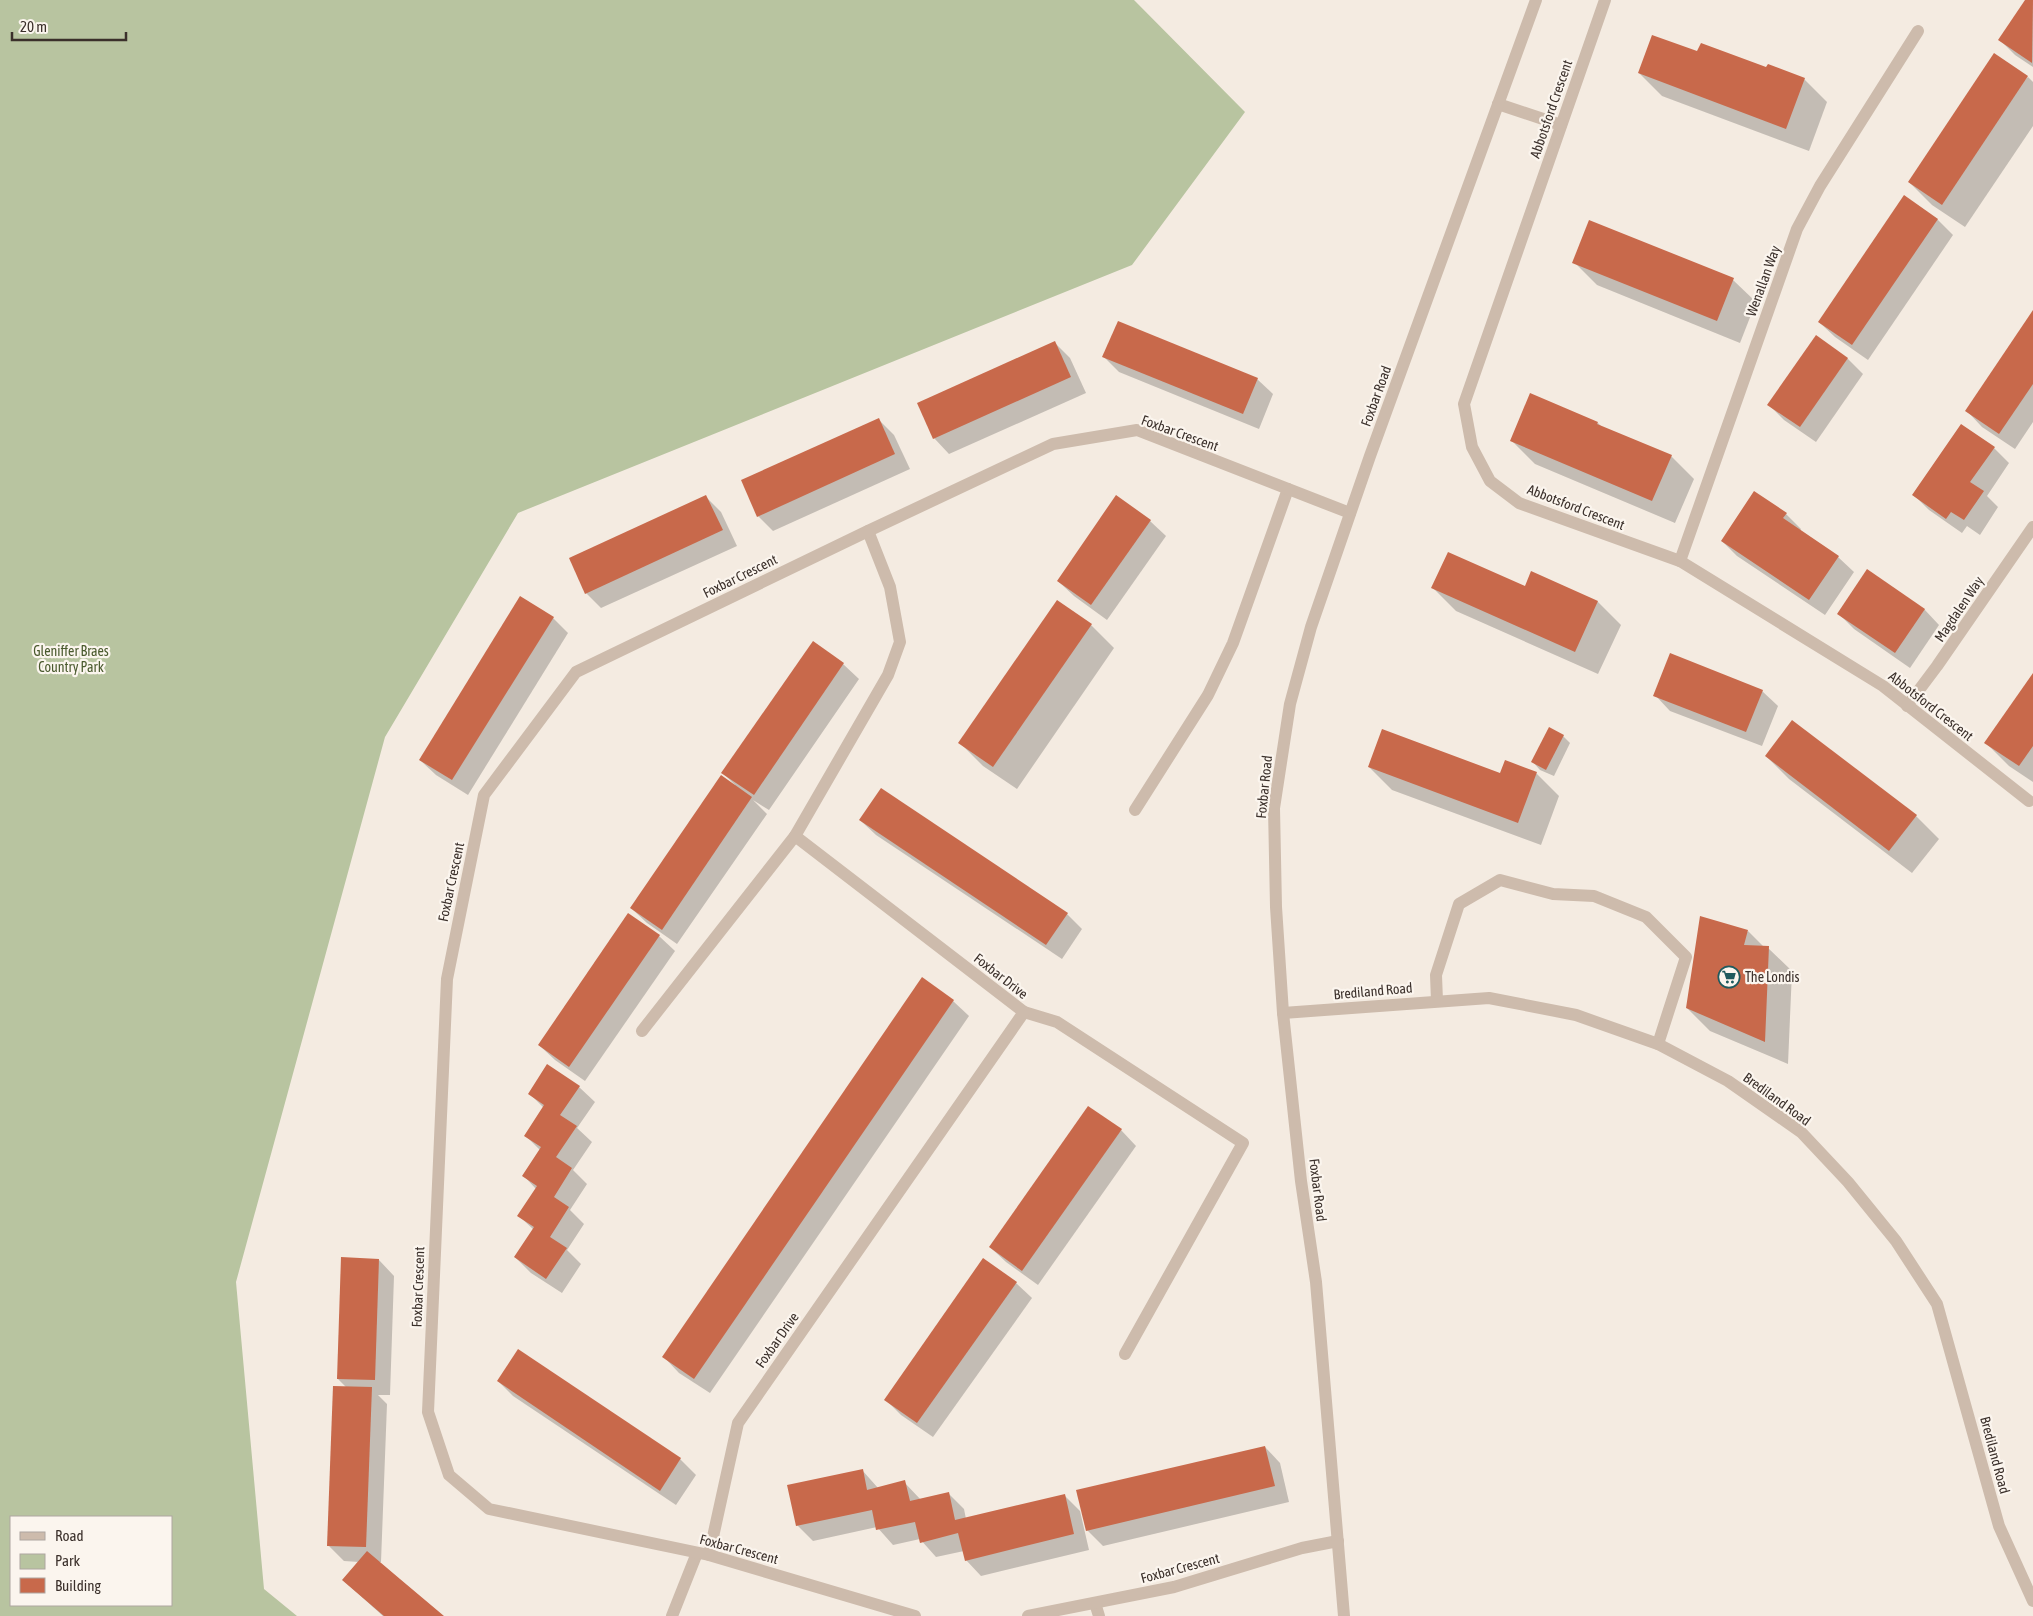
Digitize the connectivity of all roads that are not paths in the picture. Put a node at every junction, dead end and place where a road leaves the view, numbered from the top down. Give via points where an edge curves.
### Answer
1 (1536, 0) edge
2 (1605, 0) edge
3 (1918, 31) dead end
4 (1498, 104) junction
5 (1562, 125) junction
6 (1288, 489) junction
7 (1350, 513) junction
8 (2033, 527) edge
9 (868, 531) junction
10 (1680, 561) junction
11 (1908, 706) junction
12 (2028, 802) dead end
13 (1136, 810) dead end
14 (795, 836) junction
15 (1437, 1001) junction
16 (1024, 1012) junction
17 (1283, 1013) junction
18 (642, 1031) dead end
19 (1658, 1044) junction
20 (1125, 1354) dead end
21 (1338, 1541) junction
22 (703, 1554) junction
23 (2033, 1601) edge
24 (1095, 1602) junction
25 (672, 1616) edge
26 (915, 1616) edge
27 (1028, 1616) edge
28 (1099, 1616) edge
29 (1344, 1616) edge

1 - 4 street, Foxbar Road
2 - 5 street, Abbotsford Crescent
3 - 10 street, Wenallan Way via 1797,228
4 - 5 street
4 - 7 street, Foxbar Road
5 - 10 street, Abbotsford Crescent via 1464,404 1472,447 1490,481 1520,503
6 - 7 street, Foxbar Crescent
6 - 9 street, Foxbar Crescent via 1136,430 1053,444
6 - 13 street via 1234,643 1208,695
7 - 17 street, Foxbar Road via 1290,704 1274,808
8 - 11 street, Magdalen Way
9 - 14 street via 890,587 900,642 888,675
9 - 22 street, Foxbar Crescent via 576,672 484,795 447,979 428,1412 449,1474 489,1508
10 - 11 street, Abbotsford Crescent via 1883,686
11 - 12 street, Abbotsford Crescent
14 - 16 street, Foxbar Drive
14 - 18 street
15 - 17 street, Brediland Road
15 - 19 street, Brediland Road via 1490,998 1576,1016
15 - 19 street via 1436,975 1459,904 1500,880 1554,894 1594,896 1646,917 1686,957
16 - 20 street via 1057,1022 1243,1143
16 - 22 street, Foxbar Drive via 738,1423
17 - 21 street, Foxbar Road via 1301,1181 1316,1282
19 - 23 street, Brediland Road via 1728,1081 1801,1132 1848,1182 1896,1241 1937,1304 1999,1526
21 - 24 street, Foxbar Crescent via 1302,1548 1174,1587
21 - 29 street, Foxbar Road
22 - 25 street, Foxbar Drive
22 - 26 street, Foxbar Crescent
24 - 27 street, Foxbar Crescent
24 - 28 street

